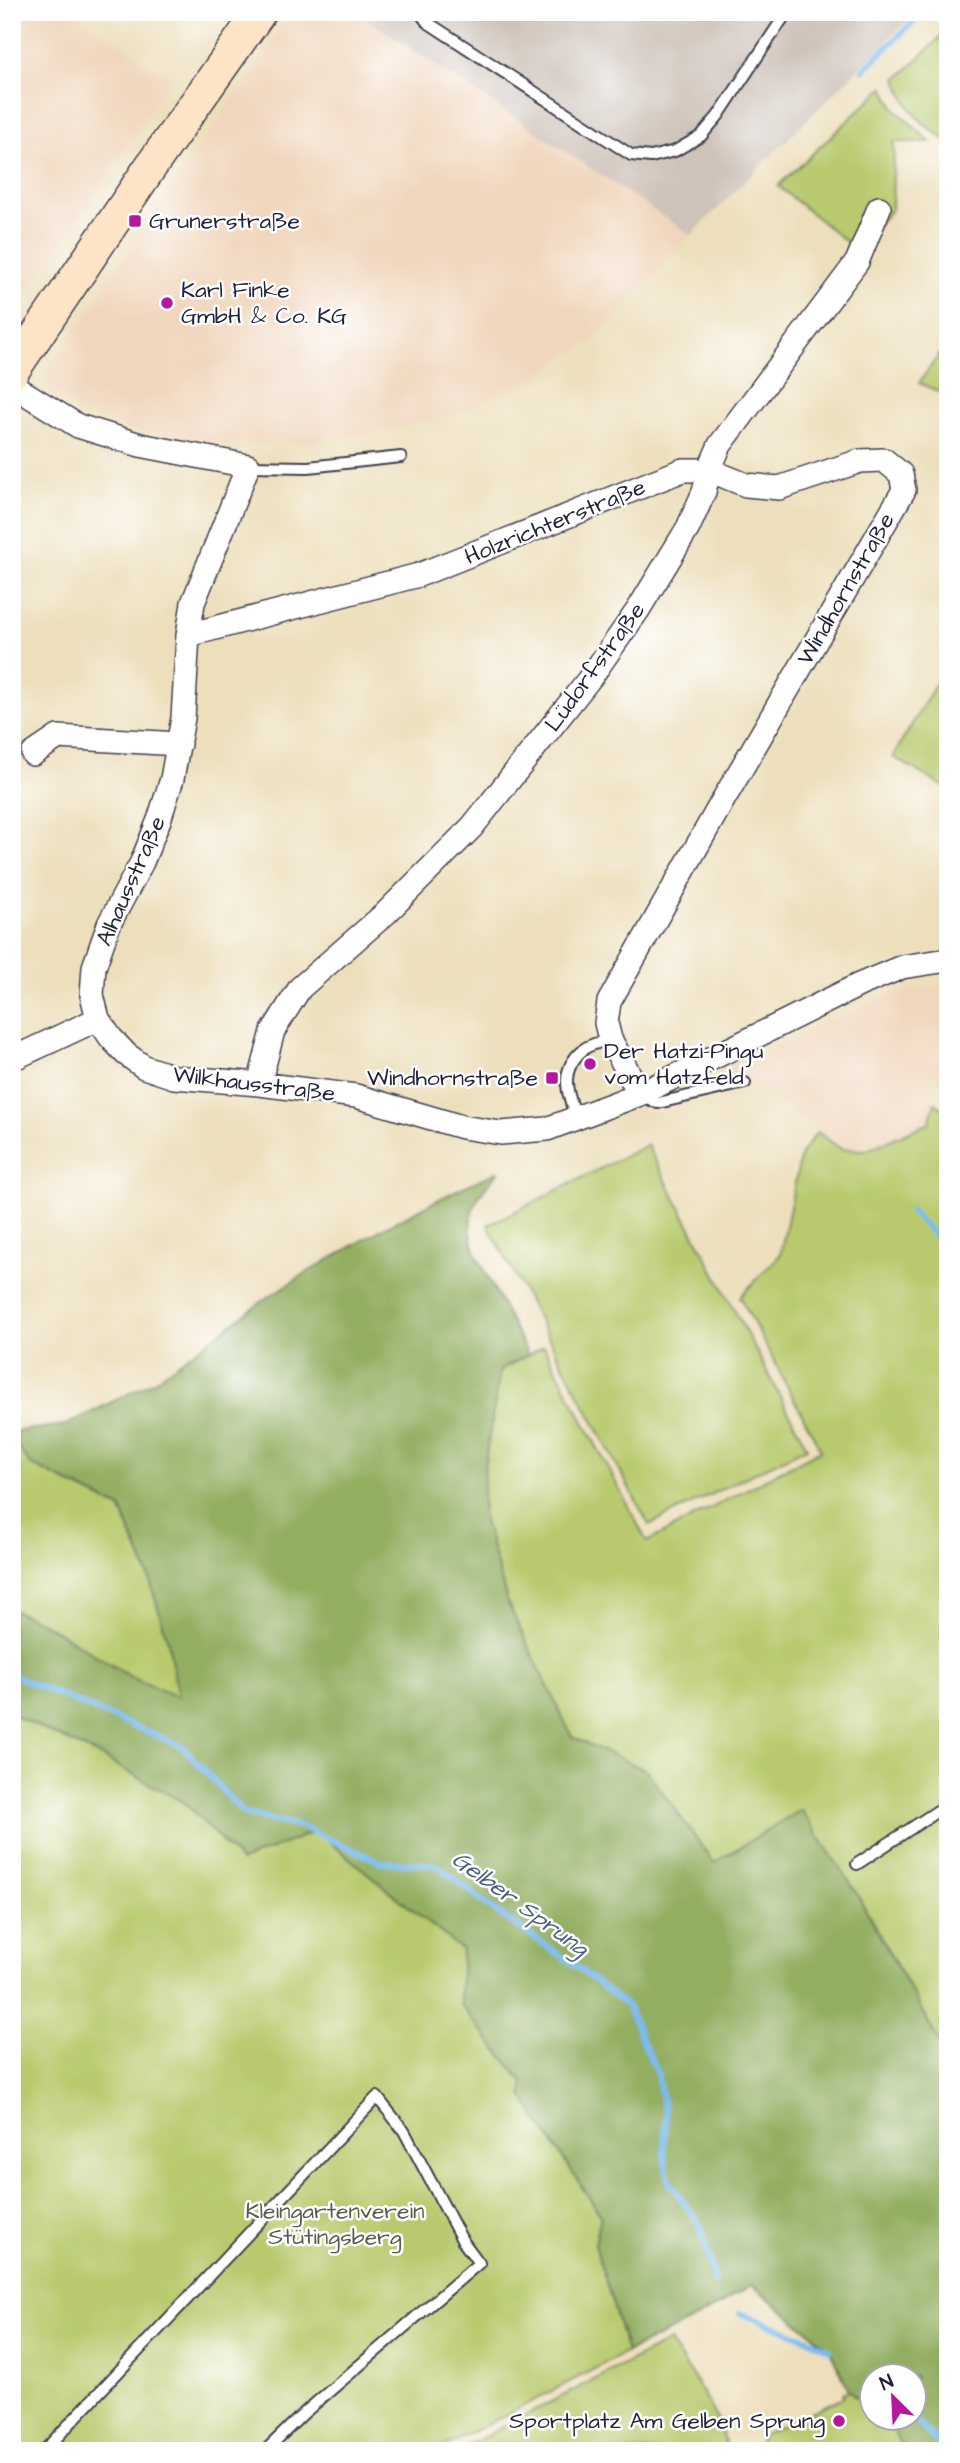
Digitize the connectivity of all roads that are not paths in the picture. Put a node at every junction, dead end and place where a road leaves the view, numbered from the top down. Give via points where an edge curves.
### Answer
1 (420, 12) edge
2 (787, 12) edge
3 (253, 14) edge
4 (879, 208) dead end
5 (12, 372) edge
6 (12, 384) edge
7 (401, 457) dead end
8 (248, 466) junction
9 (709, 471) junction
10 (904, 490) joint
11 (188, 635) junction
12 (179, 744) junction
13 (33, 754) dead end
14 (948, 960) edge
15 (98, 1019) junction
16 (610, 1040) junction
17 (12, 1059) edge
18 (745, 1083) dead end
19 (259, 1084) junction
20 (640, 1094) junction
21 (577, 1119) junction
22 (948, 1804) edge
23 (857, 1864) dead end
24 (44, 2451) edge
25 (265, 2451) edge

1 - 2 lane via 427,22 631,155 651,157 675,151 701,136
3 - 5 main road
4 - 9 street, Lüdorfstraße via 857,262 720,446
6 - 8 street via 78,426 152,448
7 - 8 lane via 308,467
8 - 11 street, Alhausstraße via 194,603
9 - 10 street, Holzrichterstraße via 746,485 779,488 860,461 884,460 901,474
9 - 11 street, Holzrichterstraße via 683,470 419,575
9 - 19 street, Lüdorfstraße via 688,528 590,678 472,827 386,913 300,988 273,1031
10 - 16 street, Windhornstraße via 621,978 609,1002 606,1023
11 - 12 street, Alhausstraße
12 - 13 street via 58,737
12 - 15 street, Alhausstraße via 159,820 109,924 94,967 92,995
14 - 20 street, Wilkhausstraße via 902,967 859,985
15 - 17 street
15 - 19 street, Wilkhausstraße via 126,1054 144,1067 174,1077
16 - 20 street, Windhornstraße
16 - 21 lane via 584,1049 568,1071 566,1090
18 - 20 lane via 658,1103
19 - 21 street, Wilkhausstraße via 356,1097 462,1127 501,1133 547,1129
20 - 21 street, Wilkhausstraße
22 - 23 lane
24 - 25 lane via 377,2097 404,2131 479,2263

